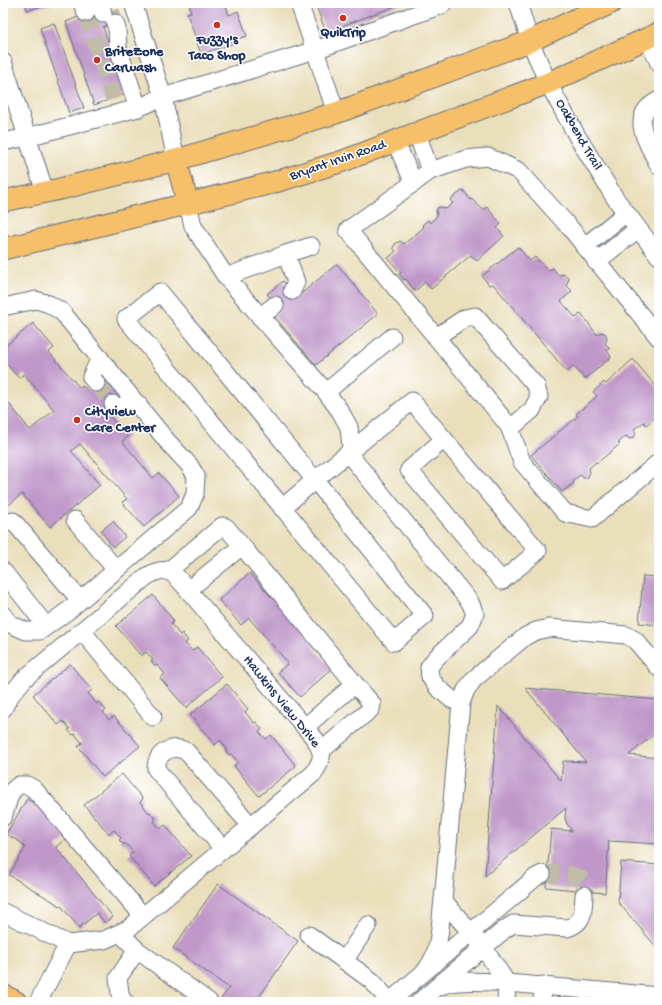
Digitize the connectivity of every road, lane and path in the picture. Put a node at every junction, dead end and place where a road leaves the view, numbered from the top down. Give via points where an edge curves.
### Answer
1 (133, 3) edge
2 (299, 3) edge
3 (443, 3) edge
4 (518, 3) edge
5 (611, 3) edge
6 (108, 13) tunnel mouth
7 (653, 36) edge
8 (530, 41) junction
9 (315, 50) junction
10 (3, 62) edge
11 (659, 63) edge
12 (548, 83) junction
13 (163, 97) junction
14 (659, 100) edge
15 (138, 108) junction
16 (336, 113) junction
17 (417, 133) junction
18 (28, 137) junction
19 (395, 141) junction
20 (3, 142) edge
21 (176, 160) junction
22 (659, 166) edge
23 (430, 171) junction
24 (414, 183) junction
25 (45, 192) junction
26 (3, 202) edge
27 (188, 204) junction
28 (626, 213) junction
29 (638, 229) junction
30 (311, 246) dead end
31 (584, 247) junction
32 (3, 249) edge
33 (658, 253) edge
34 (286, 254) junction
35 (596, 262) junction
36 (226, 277) junction
37 (292, 291) dead end
38 (275, 305) dead end
39 (3, 307) edge
40 (260, 317) junction
41 (392, 336) dead end
42 (436, 337) junction
43 (659, 338) edge
44 (100, 358) junction
45 (96, 384) tunnel mouth
46 (326, 392) junction
47 (113, 404) dead end
48 (138, 404) junction
49 (510, 429) junction
50 (444, 439) junction
51 (351, 450) junction
52 (659, 462) edge
53 (315, 480) junction
54 (282, 508) junction
55 (75, 520) dead end
56 (13, 521) dead end
57 (242, 546) junction
58 (116, 570) junction
59 (3, 571) edge
60 (168, 571) junction
61 (188, 590) junction
62 (80, 600) junction
63 (3, 615) edge
64 (46, 626) junction
65 (82, 630) junction
66 (659, 668) edge
67 (355, 684) junction
68 (461, 702) junction
69 (3, 709) edge
70 (154, 717) dead end
71 (304, 727) junction
72 (322, 750) junction
73 (3, 817) edge
74 (251, 826) junction
75 (223, 850) junction
76 (542, 874) tunnel mouth
77 (584, 895) tunnel mouth
78 (443, 900) junction
79 (3, 912) edge
80 (143, 916) junction
81 (368, 925) dead end
82 (471, 932) junction
83 (120, 933) junction
84 (309, 935) dead end
85 (68, 944) junction
86 (483, 947) junction
87 (137, 950) junction
88 (344, 961) junction
89 (421, 975) junction
90 (508, 983) junction
91 (543, 985) junction
92 (432, 991) junction
93 (3, 995) edge
94 (659, 996) edge
95 (16, 1002) edge
96 (38, 1002) edge
97 (125, 1002) edge
98 (209, 1002) edge
99 (389, 1002) edge
100 (419, 1002) edge
101 (506, 1002) edge
102 (542, 1002) edge

1 - 13 street
2 - 9 street
3 - 9 street
4 - 8 street, Oakbend Trail
5 - 8 main road
6 - 15 street via 117,29 118,48
7 - 11 street
7 - 12 main road, Bryant Irvin Road
8 - 12 street, Oakbend Trail
8 - 16 main road
9 - 13 street
9 - 16 street
10 - 18 street
12 - 17 main road, Bryant Irvin Road
12 - 28 street, Oakbend Trail via 577,136
13 - 15 street
13 - 21 street
14 - 22 street via 645,110 641,120 643,131
15 - 18 street via 116,106
16 - 21 main road
17 - 19 main road, Bryant Irvin Road
17 - 23 street
18 - 20 street
18 - 25 street
19 - 24 street
19 - 27 main road, Bryant Irvin Road via 343,161 272,183
21 - 25 main road
21 - 27 main road
23 - 24 street
23 - 31 street via 466,160 488,157 519,171
24 - 42 street via 348,230
25 - 26 main road
27 - 32 main road, Bryant Irvin Road
27 - 36 street via 193,226
28 - 29 street, Oakbend Trail
28 - 31 street
29 - 33 street, Oakbend Trail
29 - 35 street
30 - 34 street
31 - 35 street
34 - 36 street
34 - 37 street via 296,282
35 - 43 street
36 - 40 street
38 - 40 street
39 - 44 street via 36,300 49,304 62,312
40 - 46 street
41 - 46 street
42 - 49 street
42 - 49 street via 465,318 475,316 536,386 539,397 532,410
44 - 45 street via 90,377
44 - 48 street
46 - 51 street via 349,427
47 - 48 street via 116,407
48 - 58 street via 190,466 196,476 195,494 189,508
49 - 52 street via 522,462 565,513 592,519
50 - 50 street via 538,551 502,581 409,470
50 - 51 street via 412,401
51 - 53 street
51 - 68 street via 352,458 470,602 475,614 470,626 429,667 430,676 437,687 452,699
53 - 54 street
53 - 54 street via 425,616 394,642
53 - 54 street via 160,292 126,319
55 - 58 street
56 - 62 street
57 - 60 street via 226,527 222,526
57 - 61 street
57 - 67 street
58 - 62 street
59 - 64 street
60 - 61 street, Hawkins View Drive
60 - 65 street via 156,571 146,577
61 - 71 street, Hawkins View Drive
62 - 64 street
63 - 64 street via 10,624 26,631 40,630
65 - 69 street via 24,679
65 - 70 street
66 - 68 street via 635,640 626,635 542,629 526,636 474,679
67 - 71 street
67 - 72 street via 372,704 371,709
68 - 78 street
71 - 72 street, Hawkins View Drive
72 - 74 street, Hawkins View Drive via 320,762 314,773
73 - 80 street via 14,790 19,785 27,785 34,789
74 - 75 street, Hawkins View Drive
74 - 75 street via 186,751 170,748 158,759 156,769
75 - 80 street, Hawkins View Drive
76 - 82 street
77 - 86 street via 582,915 574,926 567,928 513,924
78 - 82 street
78 - 89 street via 434,957
79 - 85 street
80 - 83 street, Hawkins View Drive
81 - 88 street
82 - 86 street
82 - 89 street
83 - 85 street, Hawkins View Drive via 104,940
83 - 87 street
84 - 88 street
85 - 96 street
86 - 90 street
86 - 92 street
87 - 97 street via 118,978 121,999
87 - 98 street
88 - 99 street via 372,981
89 - 99 street
90 - 91 street
90 - 92 street via 454,982
90 - 101 street
91 - 94 street
91 - 102 street
92 - 100 street
93 - 95 main road

